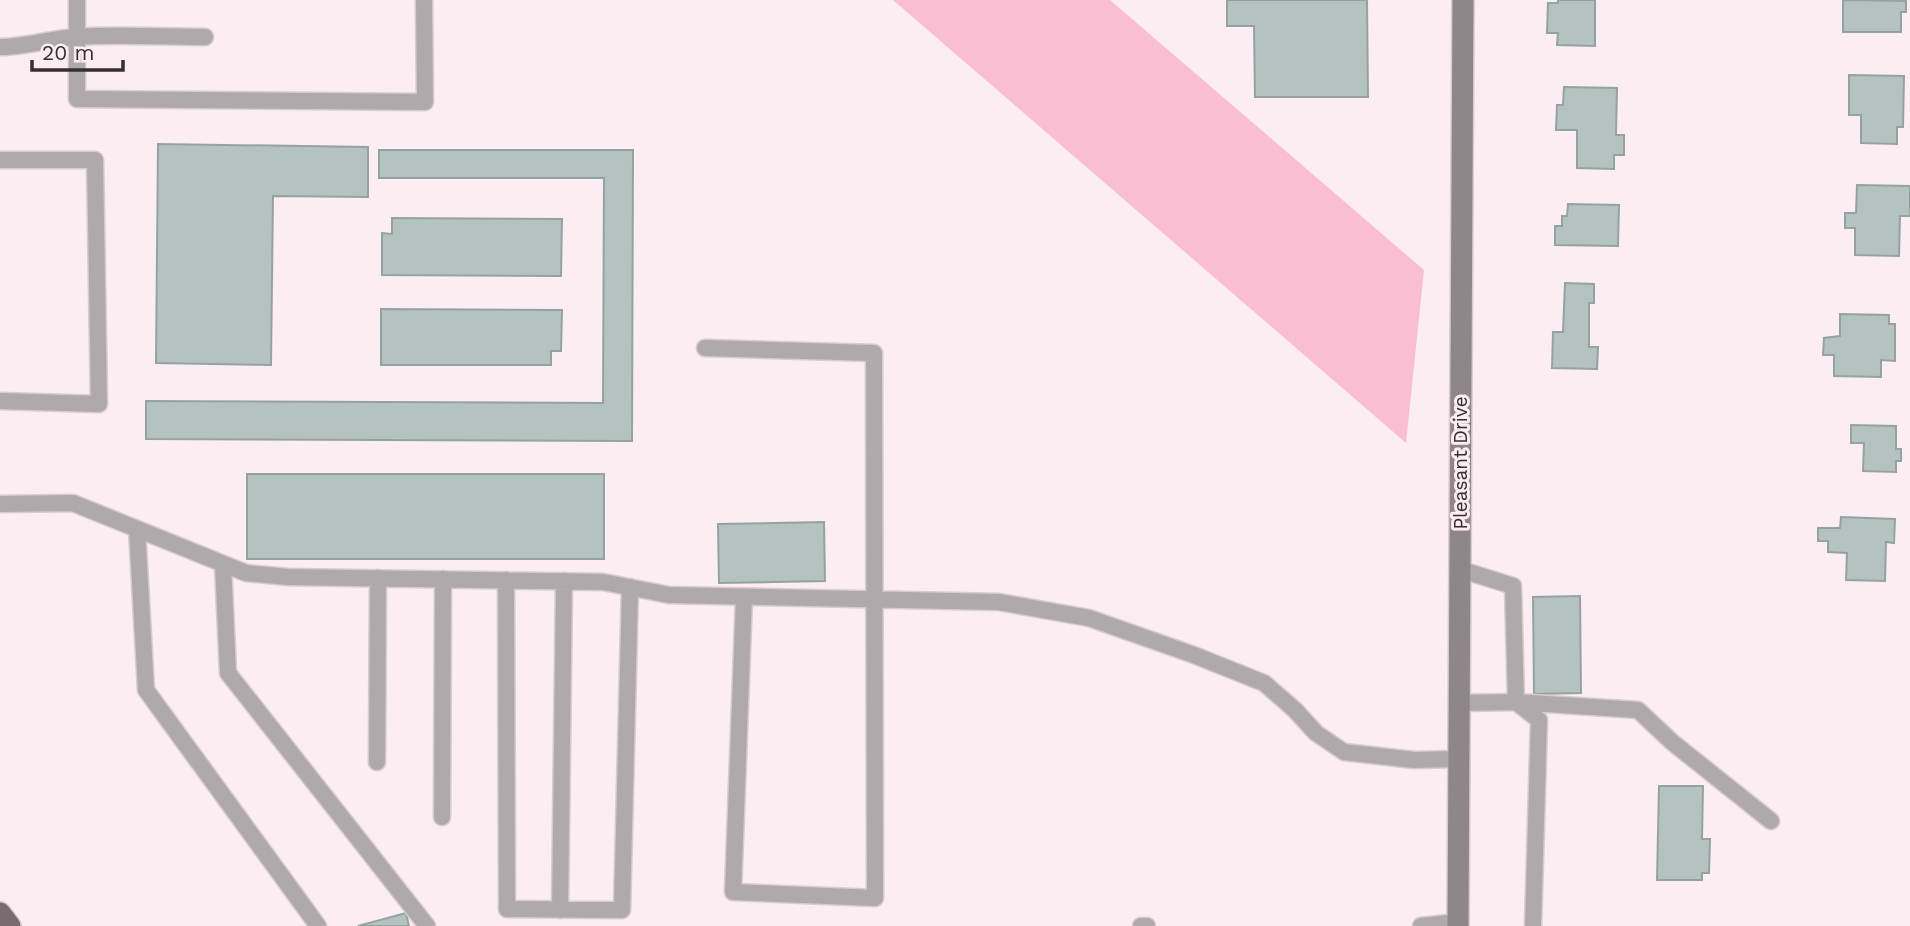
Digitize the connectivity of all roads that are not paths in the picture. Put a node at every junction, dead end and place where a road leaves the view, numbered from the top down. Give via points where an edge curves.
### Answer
1 (77, 0) edge
2 (424, 0) edge
3 (1463, 0) edge
4 (77, 37) junction
5 (205, 37) dead end
6 (0, 47) edge
7 (0, 160) edge
8 (705, 348) dead end
9 (0, 401) edge
10 (0, 504) edge
11 (136, 529) junction
12 (223, 564) junction
13 (1460, 569) junction
14 (378, 578) junction
15 (443, 579) junction
16 (506, 580) junction
17 (564, 581) junction
18 (630, 587) junction
19 (744, 597) junction
20 (875, 599) junction
21 (1516, 702) junction
22 (1459, 703) junction
23 (1458, 760) junction
24 (377, 761) dead end
25 (442, 817) dead end
26 (1770, 821) dead end
27 (561, 910) junction
28 (0, 913) edge
29 (1458, 924) edge
30 (10, 926) edge
31 (318, 926) edge
32 (427, 926) edge
33 (1421, 926) edge
34 (1533, 926) edge

1 - 4 lane
2 - 4 lane via 425,102 77,99
3 - 13 street, Pleasant Drive
4 - 5 lane
4 - 6 lane
7 - 9 lane via 95,160 99,404
8 - 20 lane via 874,353
10 - 11 lane via 73,503
11 - 12 lane
11 - 31 lane via 146,690
12 - 14 lane via 257,574
12 - 32 lane via 228,673
13 - 21 lane via 1513,586
13 - 22 street, Pleasant Drive
14 - 15 lane
14 - 24 lane
15 - 16 lane
15 - 25 lane
16 - 17 lane
16 - 27 lane via 507,909
17 - 18 lane
17 - 27 lane
18 - 19 lane via 669,595
18 - 27 lane via 622,910
19 - 20 lane
19 - 20 lane via 733,892 875,898
20 - 23 lane via 999,602 1089,618 1264,683 1316,733 1345,752
21 - 22 lane
21 - 26 lane via 1638,710
21 - 34 lane via 1539,720
22 - 23 street, Pleasant Drive
23 - 29 street, Pleasant Drive
28 - 30 main road
29 - 33 lane

